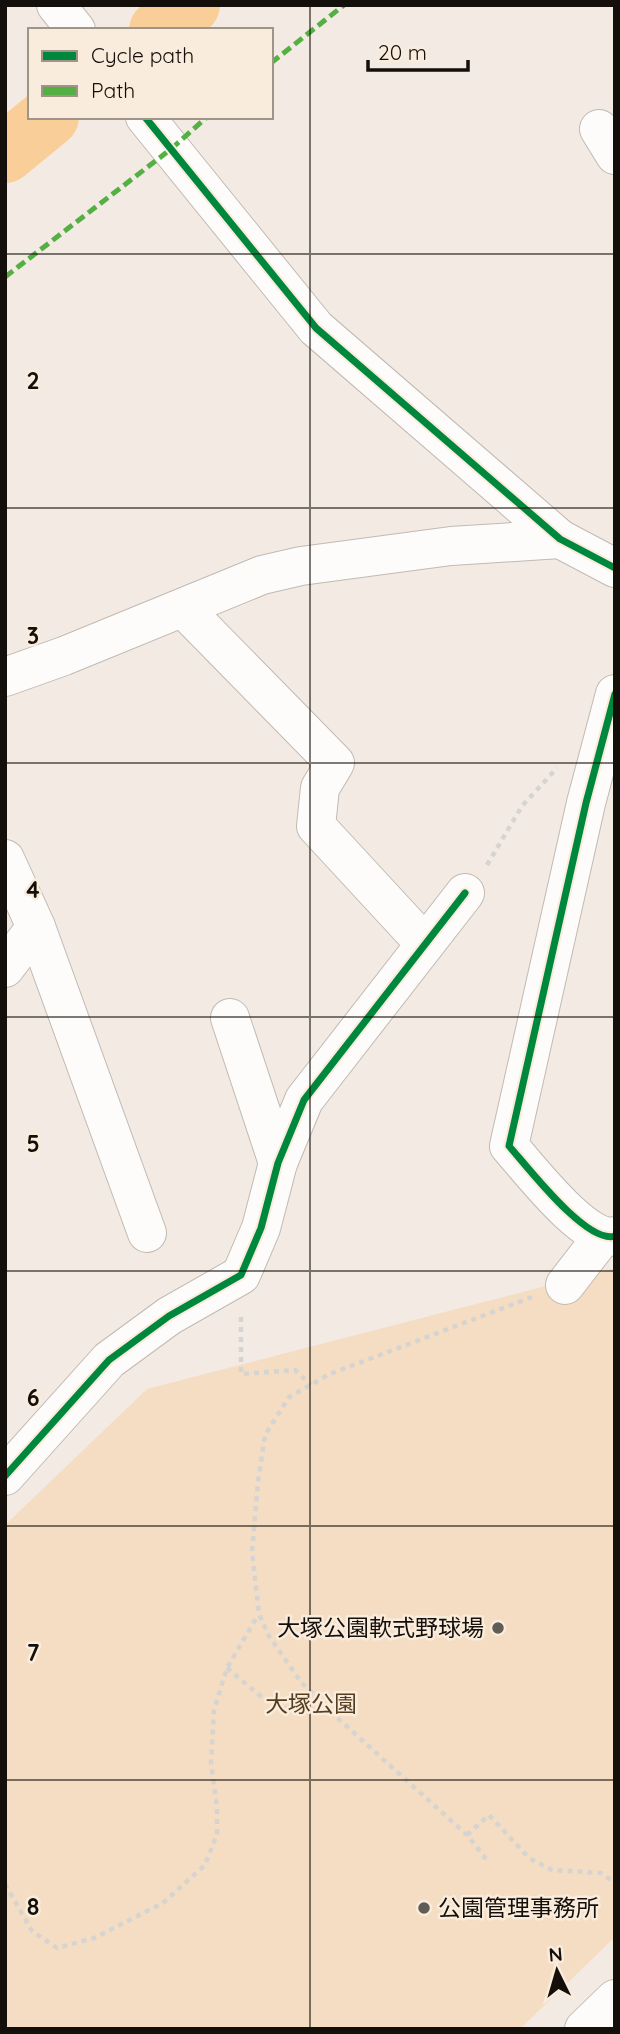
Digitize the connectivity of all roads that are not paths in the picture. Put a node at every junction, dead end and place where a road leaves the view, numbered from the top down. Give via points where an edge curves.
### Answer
1 (56, 5) edge
2 (74, 28) edge
3 (154, 129) edge
4 (560, 539) junction
5 (615, 568) edge
6 (183, 608) junction
7 (5, 677) edge
8 (615, 694) edge
9 (600, 806) edge
10 (5, 859) edge
11 (465, 893) road end
12 (36, 927) junction
13 (425, 944) junction
14 (5, 968) edge
15 (230, 1018) dead end
16 (278, 1163) junction
17 (146, 1233) dead end
18 (609, 1236) edge
19 (565, 1285) road end
20 (5, 1476) edge
21 (615, 1999) edge
22 (584, 2029) edge

1 - 2 street
3 - 4 street via 316,328
4 - 5 street
4 - 6 street via 451,545 301,566 262,575
6 - 7 street
6 - 13 street via 335,763 320,788 316,826
8 - 9 street
9 - 18 street via 509,1146 577,1221
10 - 12 street
11 - 13 street
12 - 14 street
12 - 17 street
13 - 16 street via 304,1100
15 - 16 street
16 - 20 street via 261,1228 241,1275 169,1316 109,1360
18 - 19 street
21 - 22 street

